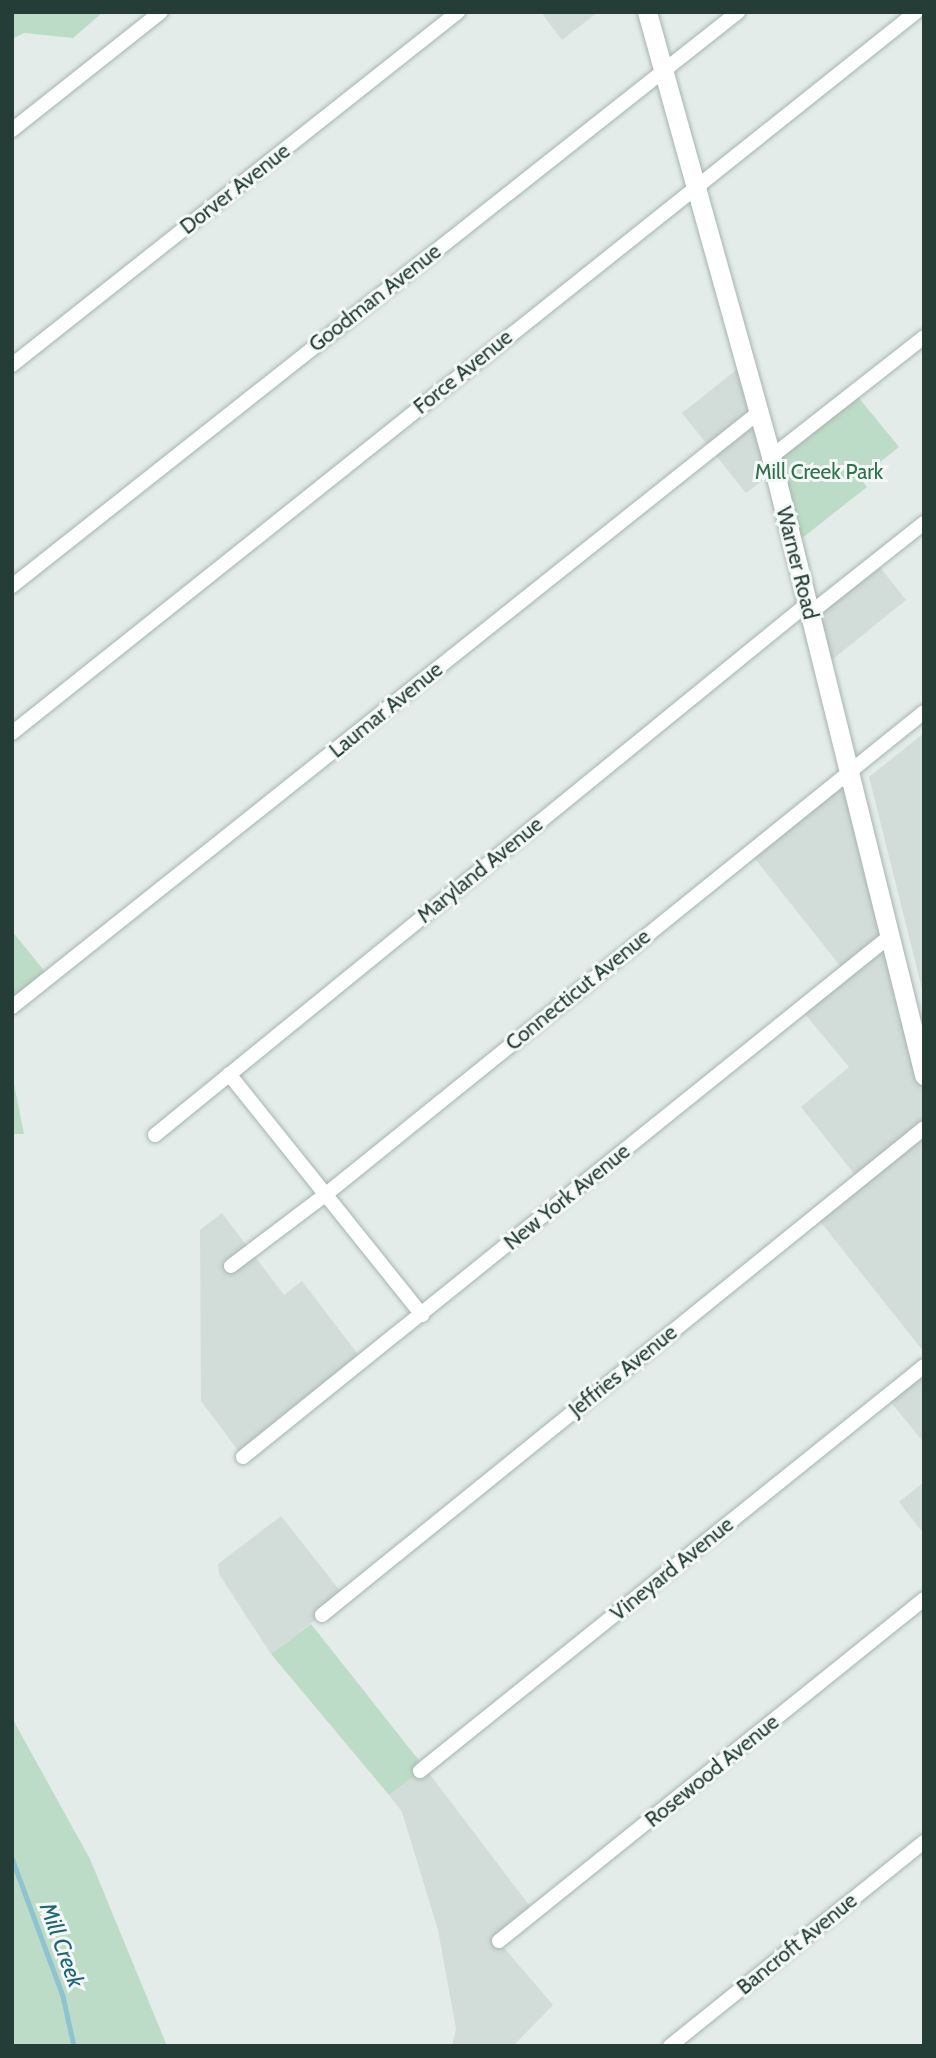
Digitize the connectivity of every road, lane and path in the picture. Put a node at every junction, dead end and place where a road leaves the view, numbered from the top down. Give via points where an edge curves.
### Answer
1 (161, 12) edge
2 (458, 12) edge
3 (647, 12) edge
4 (738, 12) edge
5 (916, 12) edge
6 (662, 70) junction
7 (12, 130) edge
8 (697, 186) junction
9 (924, 337) edge
10 (12, 365) edge
11 (758, 413) junction
12 (771, 457) junction
13 (924, 523) edge
14 (12, 586) edge
15 (807, 610) junction
16 (924, 712) edge
17 (12, 733) edge
18 (850, 770) junction
19 (890, 936) junction
20 (12, 1007) edge
21 (920, 1035) edge
22 (229, 1074) junction
23 (924, 1075) edge
24 (924, 1128) edge
25 (155, 1135) dead end
26 (325, 1195) junction
27 (231, 1266) dead end
28 (422, 1315) junction
29 (924, 1366) edge
30 (243, 1457) dead end
31 (924, 1599) edge
32 (322, 1615) dead end
33 (420, 1771) dead end
34 (924, 1842) edge
35 (499, 1941) dead end
36 (670, 2046) edge

1 - 7 street
2 - 10 street, Dorver Avenue
3 - 6 main road, Warner Road
4 - 6 street, Goodman Avenue
5 - 8 street, Force Avenue
6 - 8 main road, Warner Road
6 - 14 street, Goodman Avenue
8 - 11 main road, Warner Road
8 - 17 street, Force Avenue
9 - 12 street
11 - 12 main road, Warner Road
11 - 20 street, Laumar Avenue
12 - 15 main road, Warner Road
13 - 15 street, Maryland Avenue
15 - 18 main road, Warner Road
15 - 22 street, Maryland Avenue
16 - 18 street, Connecticut Avenue
18 - 19 main road, Warner Road
18 - 26 street, Connecticut Avenue
19 - 21 main road, Warner Road
19 - 28 street, New York Avenue
21 - 23 main road, Warner Road
22 - 25 street, Maryland Avenue
22 - 26 street
24 - 32 street, Jeffries Avenue
26 - 27 street, Connecticut Avenue
26 - 28 street
28 - 30 street, New York Avenue
29 - 33 street, Vineyard Avenue
31 - 35 street, Rosewood Avenue
34 - 36 street, Bancroft Avenue

